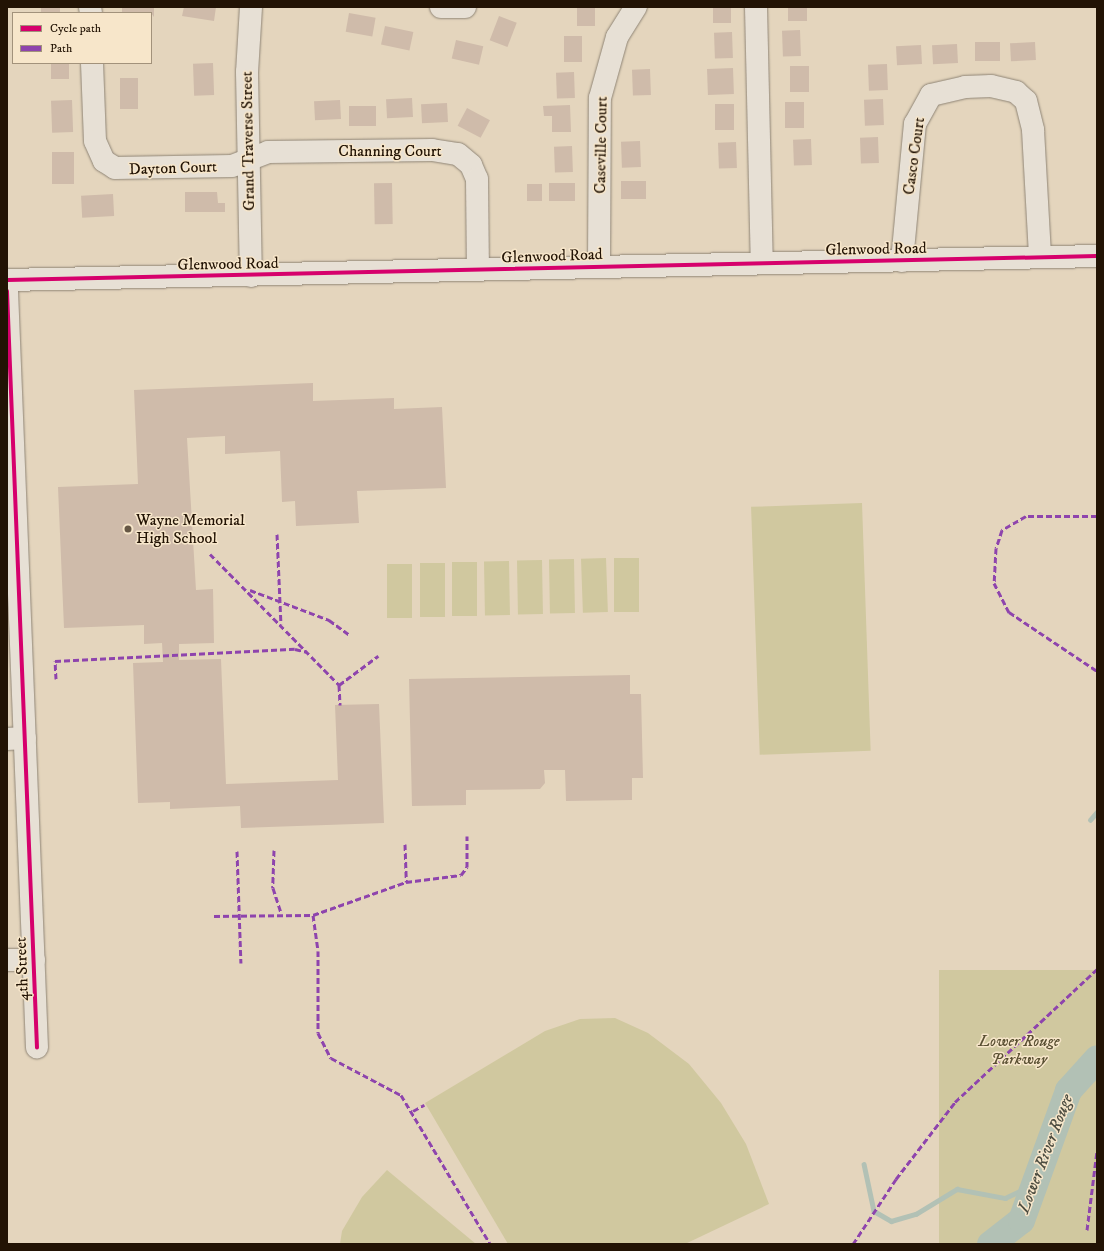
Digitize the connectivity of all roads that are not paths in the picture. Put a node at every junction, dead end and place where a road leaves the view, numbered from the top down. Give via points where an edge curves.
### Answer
1 (251, 7) edge
2 (441, 7) edge
3 (465, 7) edge
4 (636, 7) edge
5 (756, 7) edge
6 (92, 64) edge
7 (248, 161) junction
8 (1097, 256) edge
9 (1040, 257) junction
10 (902, 261) junction
11 (762, 263) junction
12 (599, 267) junction
13 (478, 270) junction
14 (251, 276) junction
15 (7, 280) edge
16 (7, 291) edge
17 (11, 500) edge
18 (16, 739) edge
19 (7, 960) edge
20 (34, 960) junction
21 (37, 1047) dead end

1 - 7 street, Grand Traverse Street
2 - 3 street
4 - 12 street, Caseville Court via 617,37 600,98
5 - 11 street
6 - 7 street, Dayton Court via 95,141 101,157 115,168 232,166
7 - 13 street, Channing Court via 268,152 432,150 458,154 471,165 477,179
7 - 14 street, Grand Traverse Street
8 - 9 street, Glenwood Road
9 - 10 street, Glenwood Road
9 - 10 street, Casco Court via 1033,130 1026,101 1016,92 992,86 965,87 931,95 915,124
10 - 11 street, Glenwood Road
11 - 12 street, Glenwood Road
12 - 13 street, Glenwood Road
13 - 14 street, Glenwood Road
14 - 15 street, Glenwood Road
16 - 17 street, 4th Street
17 - 18 street, 4th Street
18 - 20 street, 4th Street
19 - 20 street
20 - 21 street, 4th Street

